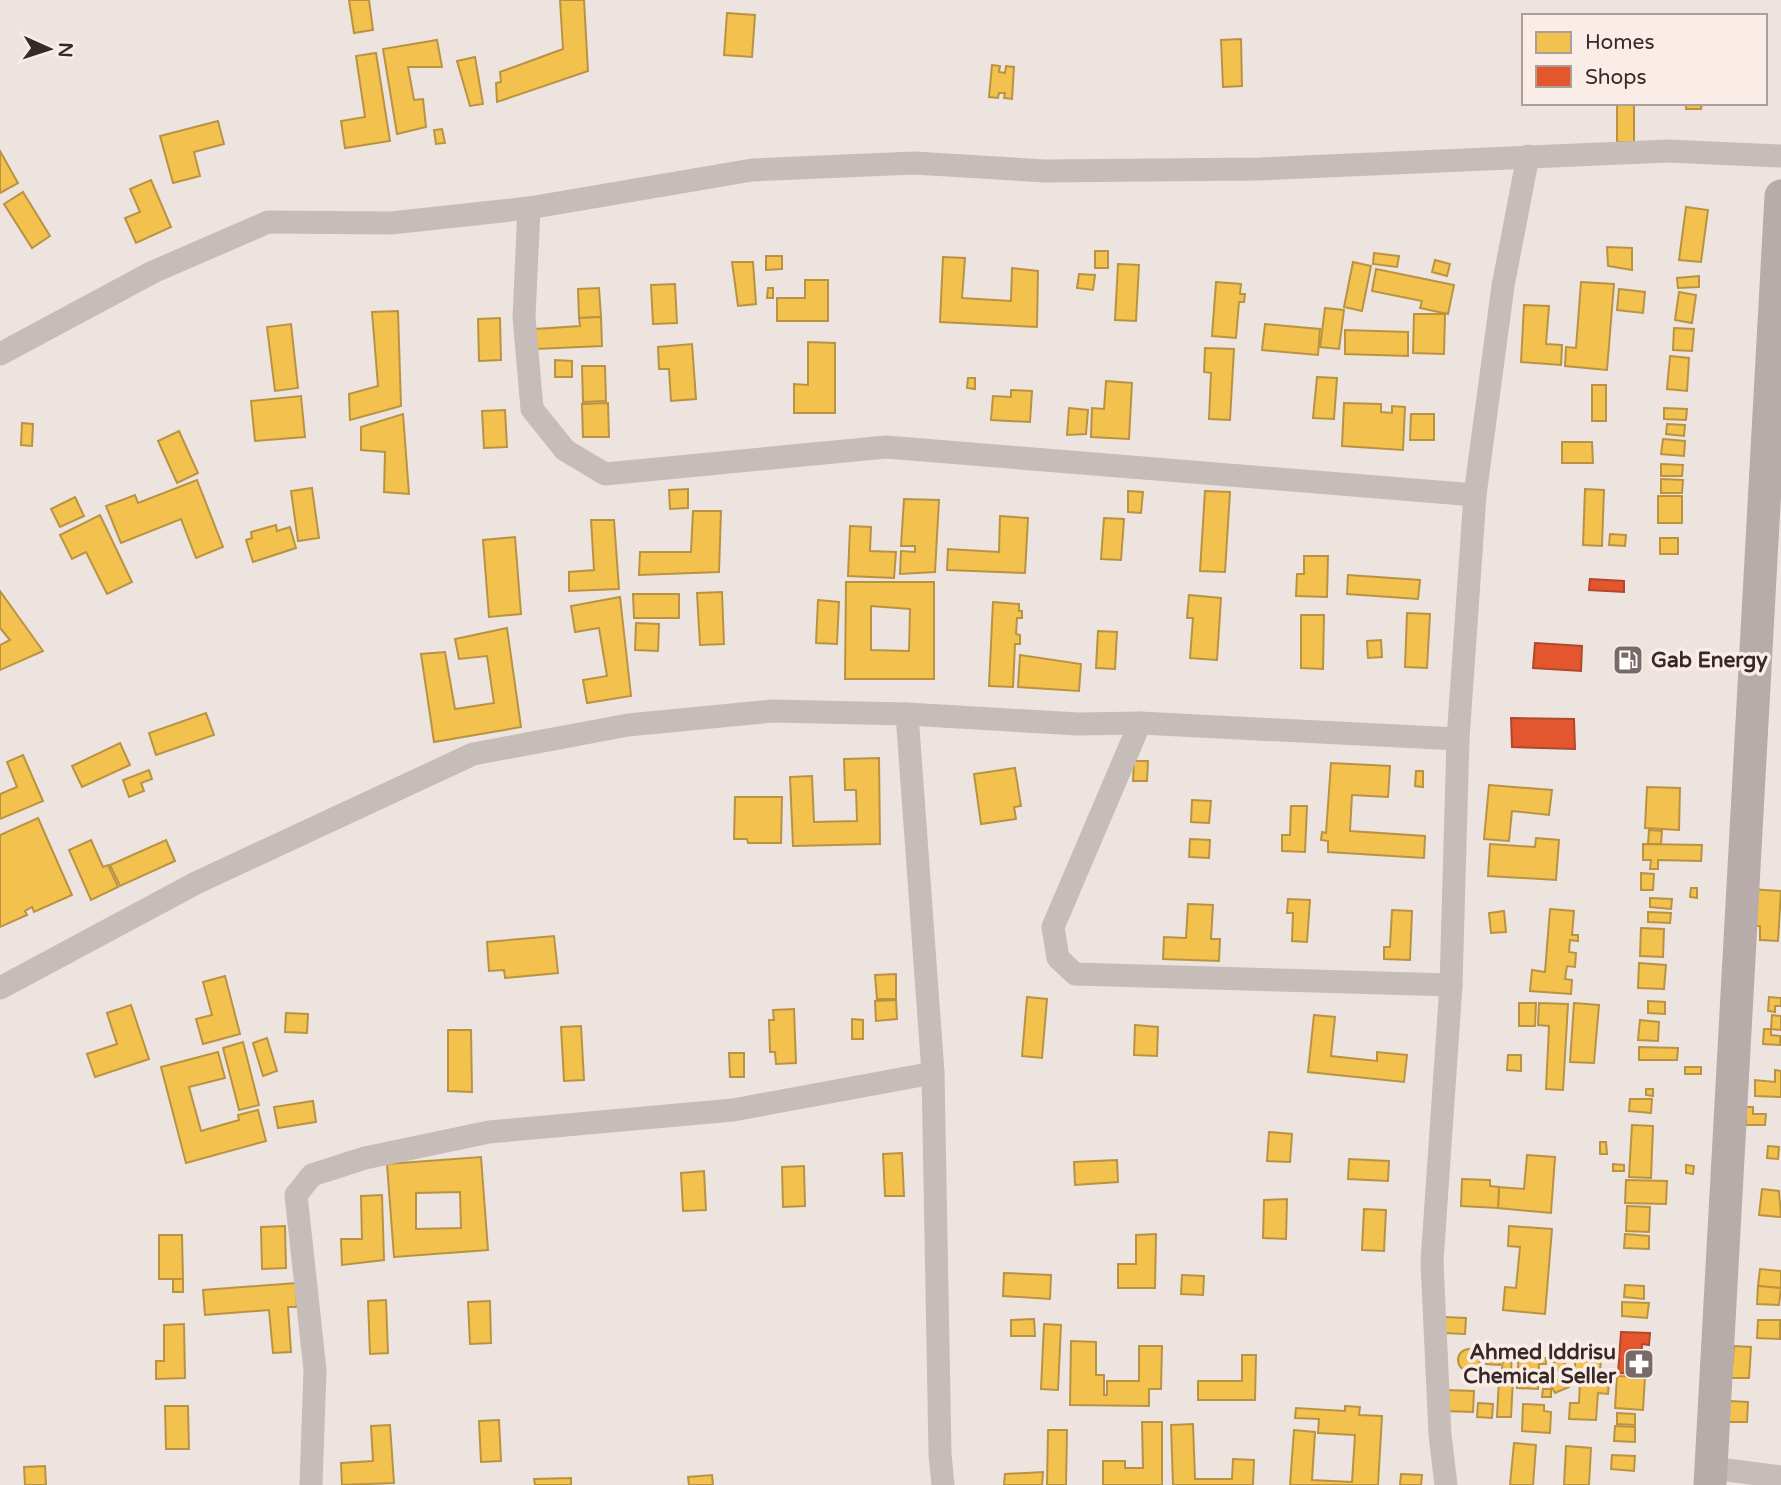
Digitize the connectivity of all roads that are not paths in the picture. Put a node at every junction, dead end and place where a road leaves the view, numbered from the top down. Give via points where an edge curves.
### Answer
1 (1528, 156) junction
2 (1781, 156) edge
3 (1781, 196) edge
4 (529, 208) junction
5 (1779, 293) edge
6 (0, 354) edge
7 (1475, 495) junction
8 (906, 714) junction
9 (1140, 723) junction
10 (1458, 739) junction
11 (1451, 985) junction
12 (0, 988) edge
13 (933, 1073) junction
14 (1710, 1476) edge
15 (1781, 1477) edge
16 (311, 1485) edge
17 (943, 1485) edge
18 (1446, 1485) edge

1 - 2 street via 1668,151
1 - 4 street via 1259,169 1045,171 914,163 752,170
1 - 7 street via 1503,286
3 - 5 main road
4 - 6 street via 391,223 268,222 153,272
4 - 7 street via 523,317 532,409 565,450 605,474 886,447
5 - 14 main road via 1745,810
7 - 10 street
8 - 9 street
8 - 12 street via 773,711 628,725 473,754 196,883
8 - 13 street
9 - 10 street
9 - 11 street via 1053,927 1058,958 1074,974
10 - 11 street
11 - 18 street via 1432,1262
13 - 16 street via 733,1110 488,1132 365,1158 312,1175 296,1195 315,1370
13 - 17 street
14 - 15 street

